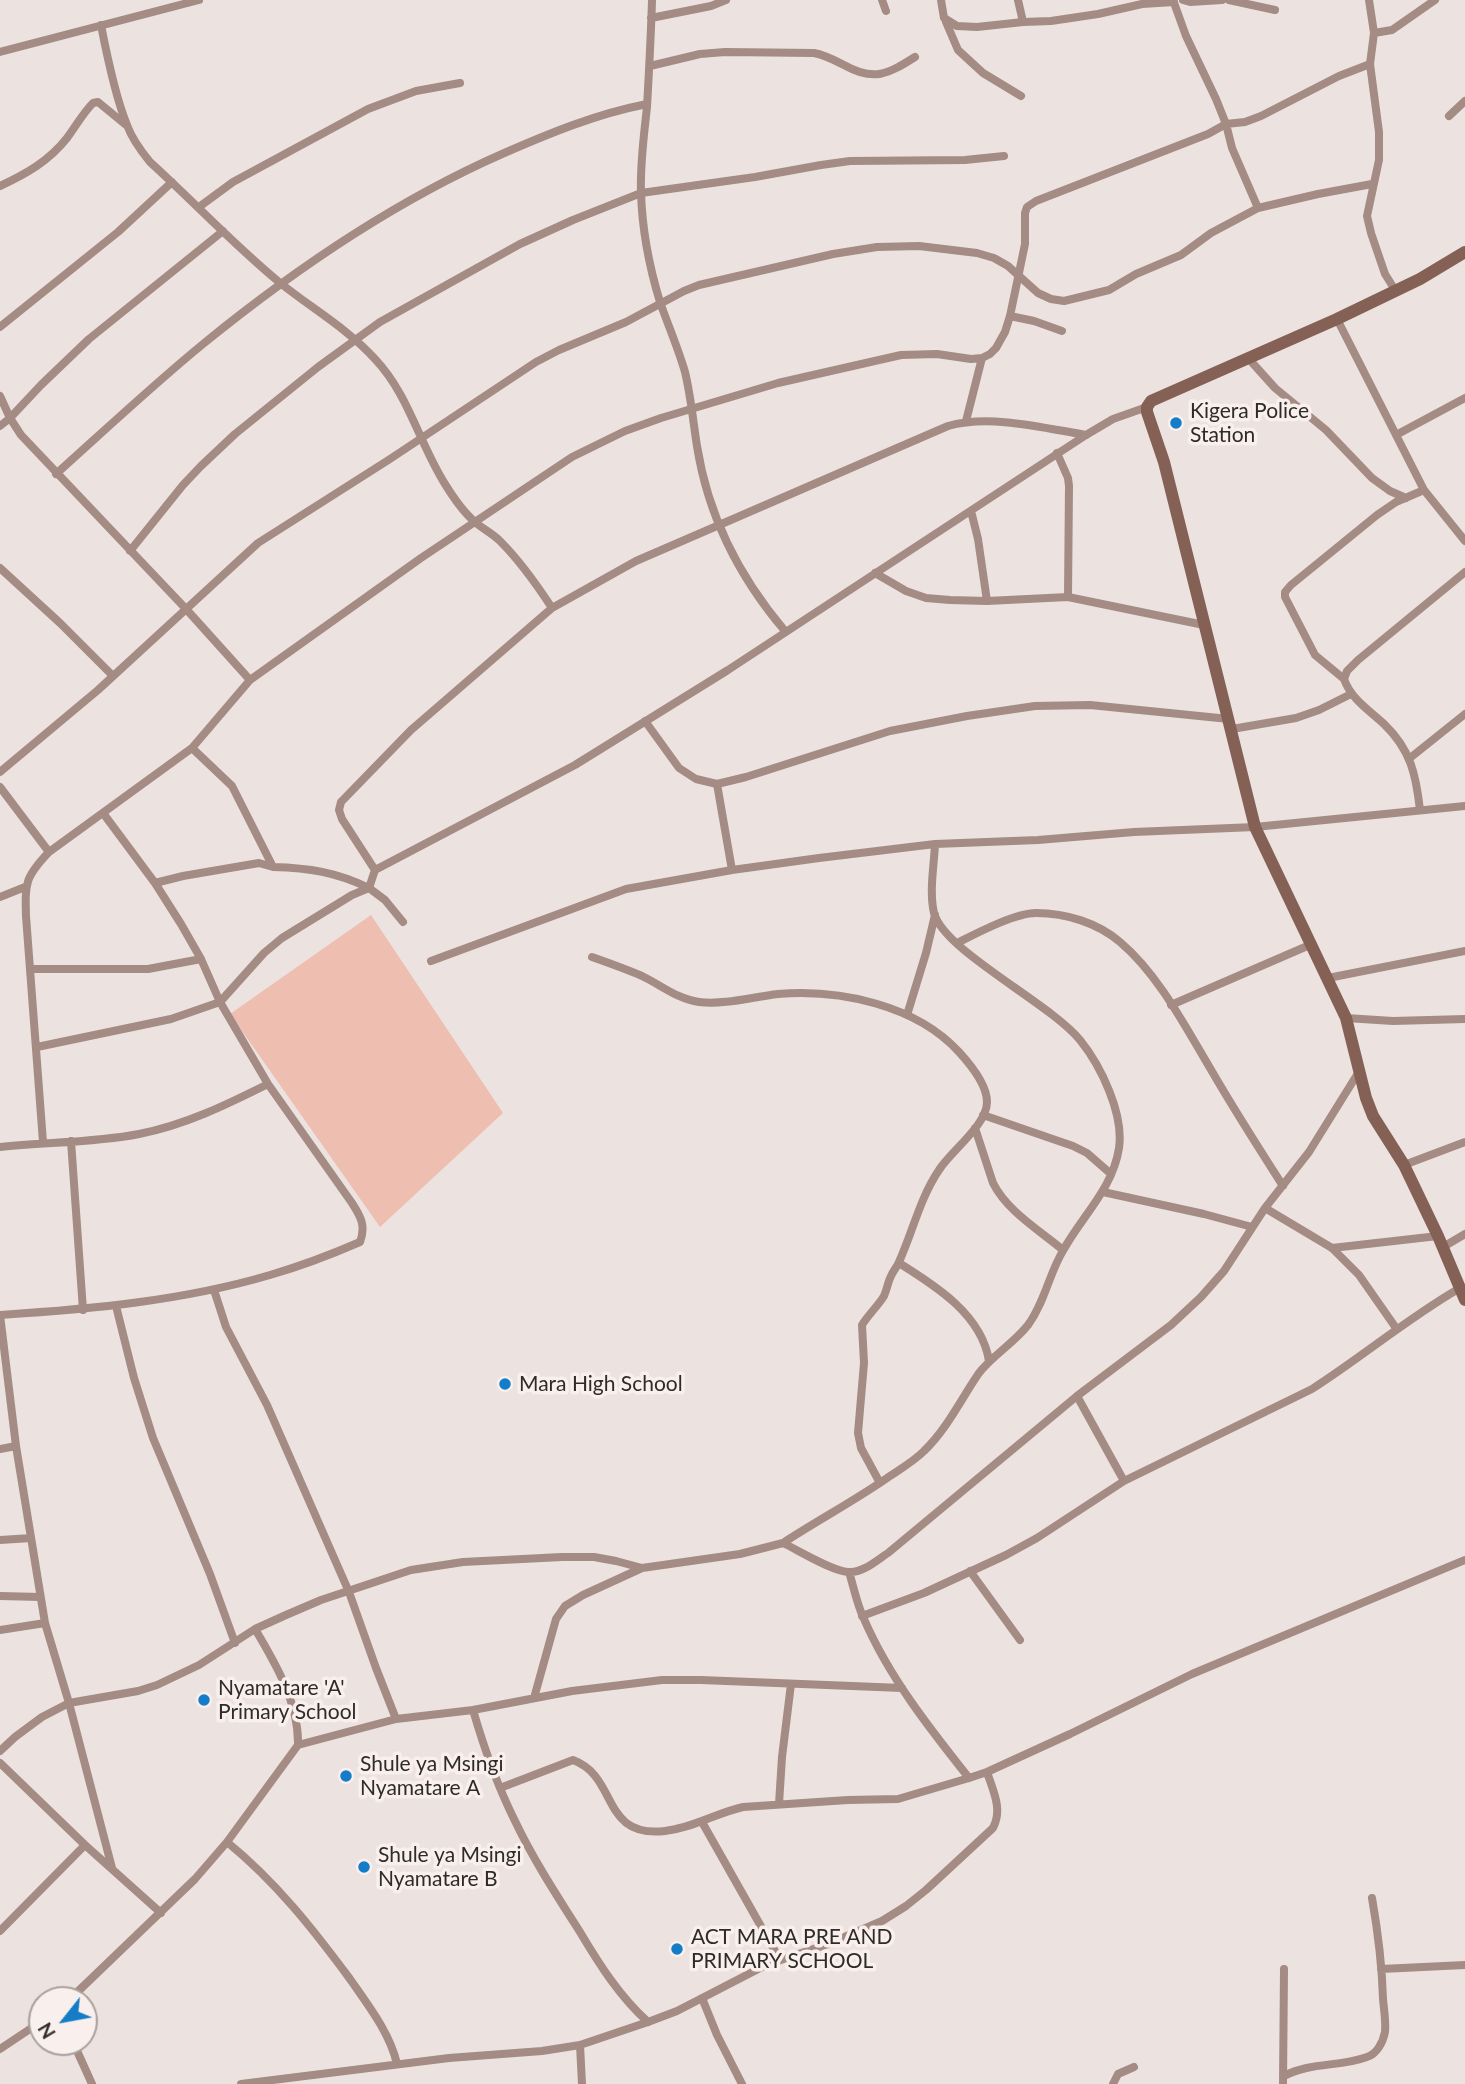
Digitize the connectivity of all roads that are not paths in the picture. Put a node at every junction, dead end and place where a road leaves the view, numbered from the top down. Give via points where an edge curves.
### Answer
1 (199, 0) edge
2 (652, 0) edge
3 (726, 0) edge
4 (882, 0) edge
5 (941, 0) edge
6 (1018, 0) edge
7 (1222, 0) edge
8 (1229, 0) edge
9 (1369, 0) edge
10 (1435, 0) edge
11 (1177, 1) edge
12 (172, 4) edge
13 (1275, 10) dead end
14 (886, 11) dead end
15 (651, 18) junction
16 (944, 18) junction
17 (1023, 22) junction
18 (101, 25) junction
19 (1374, 33) junction
20 (0, 52) edge
21 (915, 57) dead end
22 (1370, 64) junction
23 (650, 66) junction
24 (460, 83) dead end
25 (1021, 96) dead end
26 (1465, 101) edge
27 (647, 104) junction
28 (1449, 116) dead end
29 (1226, 124) junction
30 (127, 126) junction
31 (1004, 156) dead end
32 (172, 182) junction
33 (1372, 184) junction
34 (0, 186) edge
35 (641, 193) junction
36 (199, 207) junction
37 (1258, 208) junction
38 (223, 231) junction
39 (1465, 252) edge
40 (1019, 275) junction
41 (281, 284) junction
42 (1395, 290) junction
43 (661, 304) junction
44 (1010, 316) junction
45 (1337, 319) junction
46 (0, 327) edge
47 (1062, 331) dead end
48 (355, 340) junction
49 (982, 358) junction
50 (1248, 358) junction
51 (0, 396) edge
52 (1465, 398) edge
53 (693, 407) junction
54 (1147, 407) junction
55 (10, 418) junction
56 (966, 421) junction
57 (0, 426) edge
58 (1086, 435) junction
59 (1396, 435) junction
60 (421, 437) junction
61 (1057, 453) junction
62 (56, 474) junction
63 (1424, 490) junction
64 (1406, 498) junction
65 (971, 511) junction
66 (474, 522) junction
67 (719, 524) junction
68 (1465, 541) edge
69 (130, 551) junction
70 (0, 568) edge
71 (1465, 572) edge
72 (876, 573) junction
73 (1068, 597) junction
74 (987, 601) junction
75 (552, 608) junction
76 (187, 610) junction
77 (1204, 625) junction
78 (785, 631) junction
79 (113, 676) junction
80 (1344, 679) junction
81 (250, 681) junction
82 (1351, 694) junction
83 (1465, 714) edge
84 (645, 721) junction
85 (1231, 724) junction
86 (191, 748) junction
87 (1410, 758) junction
88 (0, 772) edge
89 (717, 784) junction
90 (0, 787) edge
91 (1465, 806) edge
92 (1420, 810) junction
93 (103, 813) junction
94 (1255, 827) junction
95 (935, 845) junction
96 (49, 852) junction
97 (273, 867) junction
98 (375, 870) junction
99 (732, 870) junction
100 (155, 883) junction
101 (25, 887) junction
102 (369, 888) junction
103 (0, 897) edge
104 (935, 915) junction
105 (403, 922) dead end
106 (957, 943) junction
107 (1312, 944) junction
108 (1465, 951) edge
109 (592, 957) dead end
110 (201, 959) junction
111 (431, 961) dead end
112 (30, 969) junction
113 (1328, 978) junction
114 (220, 1002) junction
115 (1171, 1004) junction
116 (907, 1015) junction
117 (1346, 1018) junction
118 (1465, 1019) edge
119 (37, 1047) junction
120 (1360, 1070) junction
121 (268, 1084) junction
122 (983, 1115) junction
123 (975, 1128) junction
124 (71, 1141) junction
125 (43, 1142) junction
126 (1465, 1142) edge
127 (0, 1147) edge
128 (1404, 1165) junction
129 (1111, 1174) junction
130 (1283, 1186) junction
131 (1103, 1192) junction
132 (1265, 1208) junction
133 (1252, 1227) junction
134 (1464, 1236) edge
135 (1441, 1242) junction
136 (1332, 1248) junction
137 (1063, 1250) junction
138 (899, 1263) junction
139 (214, 1290) junction
140 (1462, 1294) edge
141 (116, 1306) junction
142 (83, 1310) junction
143 (0, 1315) edge
144 (1396, 1328) junction
145 (989, 1361) junction
146 (1077, 1396) junction
147 (16, 1446) junction
148 (0, 1449) edge
149 (1124, 1481) junction
150 (880, 1483) junction
151 (31, 1538) junction
152 (0, 1540) edge
153 (783, 1543) junction
154 (1465, 1560) edge
155 (642, 1568) junction
156 (970, 1571) junction
157 (849, 1572) junction
158 (349, 1592) junction
159 (0, 1596) edge
160 (40, 1597) junction
161 (862, 1616) junction
162 (45, 1623) junction
163 (255, 1629) junction
164 (0, 1630) edge
165 (1020, 1640) dead end
166 (235, 1643) junction
167 (791, 1684) junction
168 (902, 1688) junction
169 (534, 1698) junction
170 (69, 1703) junction
171 (473, 1710) junction
172 (396, 1719) junction
173 (298, 1745) junction
174 (0, 1751) edge
175 (0, 1763) edge
176 (987, 1772) junction
177 (969, 1779) junction
178 (500, 1788) junction
179 (779, 1804) junction
180 (702, 1822) junction
181 (227, 1842) junction
182 (85, 1845) junction
183 (112, 1868) junction
184 (1372, 1898) dead end
185 (161, 1913) junction
186 (0, 1931) edge
187 (780, 1960) junction
188 (1465, 1965) edge
189 (1284, 1969) dead end
190 (1381, 1969) junction
191 (84, 1986) edge
192 (702, 1998) junction
193 (648, 2022) junction
194 (28, 2030) edge
195 (580, 2045) junction
196 (0, 2049) edge
197 (79, 2056) edge
198 (397, 2064) junction
199 (1134, 2067) dead end
200 (1284, 2080) edge
201 (92, 2084) edge
202 (241, 2084) edge
203 (582, 2084) edge
204 (742, 2084) edge
205 (1113, 2084) edge

1 - 12 street
2 - 15 street
3 - 15 street
4 - 14 street
5 - 16 street
6 - 17 street
7 - 11 street
8 - 13 street
9 - 19 street
10 - 19 street via 1392,30
11 - 17 street
11 - 29 street via 1194,56
12 - 18 street
15 - 23 street
16 - 17 street via 964,27
16 - 25 street via 958,50 983,73
18 - 20 street
18 - 30 street
19 - 22 street
21 - 23 street via 872,76 814,53 724,52
22 - 29 street via 1261,116
22 - 33 street via 1379,132 1379,160
23 - 27 street
24 - 36 street via 416,91 368,109 233,183
26 - 28 street
27 - 35 street
27 - 41 street via 572,124 457,173 376,219
29 - 37 street
29 - 40 street via 1027,207
30 - 32 street via 150,162
30 - 34 street via 98,102 93,103 58,149 26,174
31 - 35 street via 850,161
32 - 36 street
32 - 46 street
33 - 37 street
33 - 42 street via 1367,216 1385,274
35 - 43 street via 648,256
35 - 48 street via 520,244
36 - 38 street
37 - 40 street via 1211,233 1181,256 1110,290 1064,301 1051,299
38 - 41 street
38 - 55 street via 89,339
39 - 42 street
40 - 43 street via 977,253 919,246 877,247 712,281
40 - 44 street
41 - 48 street
41 - 62 street via 200,346
42 - 45 street
43 - 53 street
43 - 60 street via 548,356
44 - 47 street
44 - 49 street via 996,348
45 - 50 street
45 - 59 street
48 - 60 street via 391,378
48 - 69 street via 224,443
49 - 53 street via 901,355
49 - 56 street
50 - 54 street via 1151,401
50 - 64 street via 1372,478
51 - 55 street
52 - 59 street
53 - 66 street via 625,431 572,457
53 - 67 street via 702,468
54 - 58 street
54 - 77 street
55 - 57 street
55 - 62 street
56 - 58 street
56 - 67 street
58 - 61 street
59 - 63 street
60 - 66 street via 445,484
60 - 76 street via 258,543
61 - 65 street
61 - 73 street via 1069,486
62 - 69 street
63 - 64 street
63 - 68 street
64 - 80 street via 1364,524 1285,592 1312,650
65 - 72 street
65 - 74 street
66 - 75 street via 502,542
66 - 81 street
67 - 75 street via 636,561
67 - 78 street via 757,596
69 - 76 street
70 - 79 street
71 - 80 street via 1358,660
72 - 74 street via 926,598
72 - 78 street
73 - 74 street
73 - 77 street
75 - 98 street via 411,730 341,802 342,819
76 - 79 street
76 - 81 street
77 - 85 street
78 - 84 street
79 - 88 street
80 - 82 street
81 - 86 street
82 - 85 street via 1296,718
82 - 87 street via 1398,739
83 - 87 street
84 - 89 street via 679,768 696,779
84 - 98 street via 575,765
85 - 89 street via 1090,705 1035,706 890,731
85 - 94 street
86 - 93 street
86 - 97 street via 232,786
87 - 92 street
89 - 99 street
90 - 96 street
91 - 92 street
92 - 94 street
93 - 96 street
93 - 100 street
94 - 95 street
94 - 107 street
95 - 99 street
95 - 104 street
96 - 101 street
97 - 100 street via 259,863
97 - 102 street via 305,867
98 - 102 street
99 - 111 street via 626,889
100 - 110 street
101 - 103 street
101 - 112 street
102 - 105 street
102 - 114 street via 282,938
104 - 106 street
104 - 116 street
106 - 115 street via 1034,913 1064,916 1095,925 1121,943
106 - 129 street via 1057,1016 1080,1041 1116,1113 1119,1147
107 - 113 street
107 - 115 street
108 - 113 street
109 - 116 street via 697,1001 721,1003 815,993 856,999
110 - 112 street via 148,969
110 - 114 street
112 - 119 street
113 - 117 street
114 - 119 street via 171,1019
114 - 121 street
115 - 130 street
116 - 122 street via 947,1039 975,1072 987,1102
117 - 118 street
117 - 120 street
119 - 125 street
120 - 128 street via 1373,1116
120 - 130 street via 1310,1152
121 - 124 street via 168,1127 112,1139
121 - 139 street via 363,1219 364,1232 360,1242 325,1257
122 - 123 street
122 - 129 street via 1073,1146
123 - 137 street via 997,1191
123 - 138 street via 928,1186
124 - 125 street
124 - 142 street
125 - 127 street
126 - 128 street
128 - 135 street
129 - 131 street
130 - 132 street
131 - 133 street
131 - 137 street
132 - 133 street
132 - 136 street
133 - 146 street via 1201,1297
134 - 135 street
135 - 136 street
135 - 140 street
136 - 144 street via 1359,1275
137 - 145 street via 1027,1326
138 - 145 street via 964,1313 983,1337
138 - 150 street via 883,1298 862,1325 858,1433
139 - 141 street
139 - 158 street via 226,1327 267,1405
140 - 144 street
141 - 142 street
141 - 166 street via 153,1438
142 - 143 street
143 - 147 street
144 - 149 street via 1312,1389
145 - 150 street via 925,1450
146 - 149 street
146 - 157 street via 888,1553
147 - 148 street
147 - 151 street
149 - 156 street via 1037,1538
150 - 153 street
151 - 152 street
151 - 160 street
153 - 155 street
153 - 157 street
154 - 176 street via 1192,1674
155 - 158 street via 594,1557 463,1562 411,1570
155 - 169 street via 565,1606 556,1619
156 - 161 street
156 - 165 street
157 - 161 street
158 - 163 street
158 - 172 street
159 - 160 street
160 - 162 street
161 - 168 street
162 - 164 street
162 - 170 street
163 - 166 street
163 - 173 street via 285,1686 299,1731
166 - 170 street via 157,1685
167 - 168 street
167 - 169 street via 662,1680
167 - 179 street
168 - 177 street
169 - 171 street
170 - 174 street via 42,1717
170 - 183 street
171 - 172 street
171 - 178 street
172 - 173 street
173 - 181 street
175 - 182 street
176 - 177 street
176 - 187 street via 998,1807 993,1828 926,1890 883,1921
177 - 179 street via 898,1799
178 - 180 street via 573,1760 589,1769 624,1823 635,1829 664,1831
178 - 193 street via 555,1894 619,1992
179 - 180 street via 727,1810
180 - 187 street
181 - 185 street
181 - 198 street via 280,1890 308,1923 376,2016
182 - 183 street
182 - 186 street
183 - 185 street
184 - 190 street
185 - 191 street
187 - 192 street
188 - 190 street
189 - 200 street
190 - 200 street via 1385,2032 1378,2049 1370,2056 1305,2067
192 - 193 street
192 - 204 street
193 - 195 street
194 - 196 street
195 - 198 street
195 - 203 street
197 - 201 street
198 - 202 street
199 - 205 street via 1118,2074

